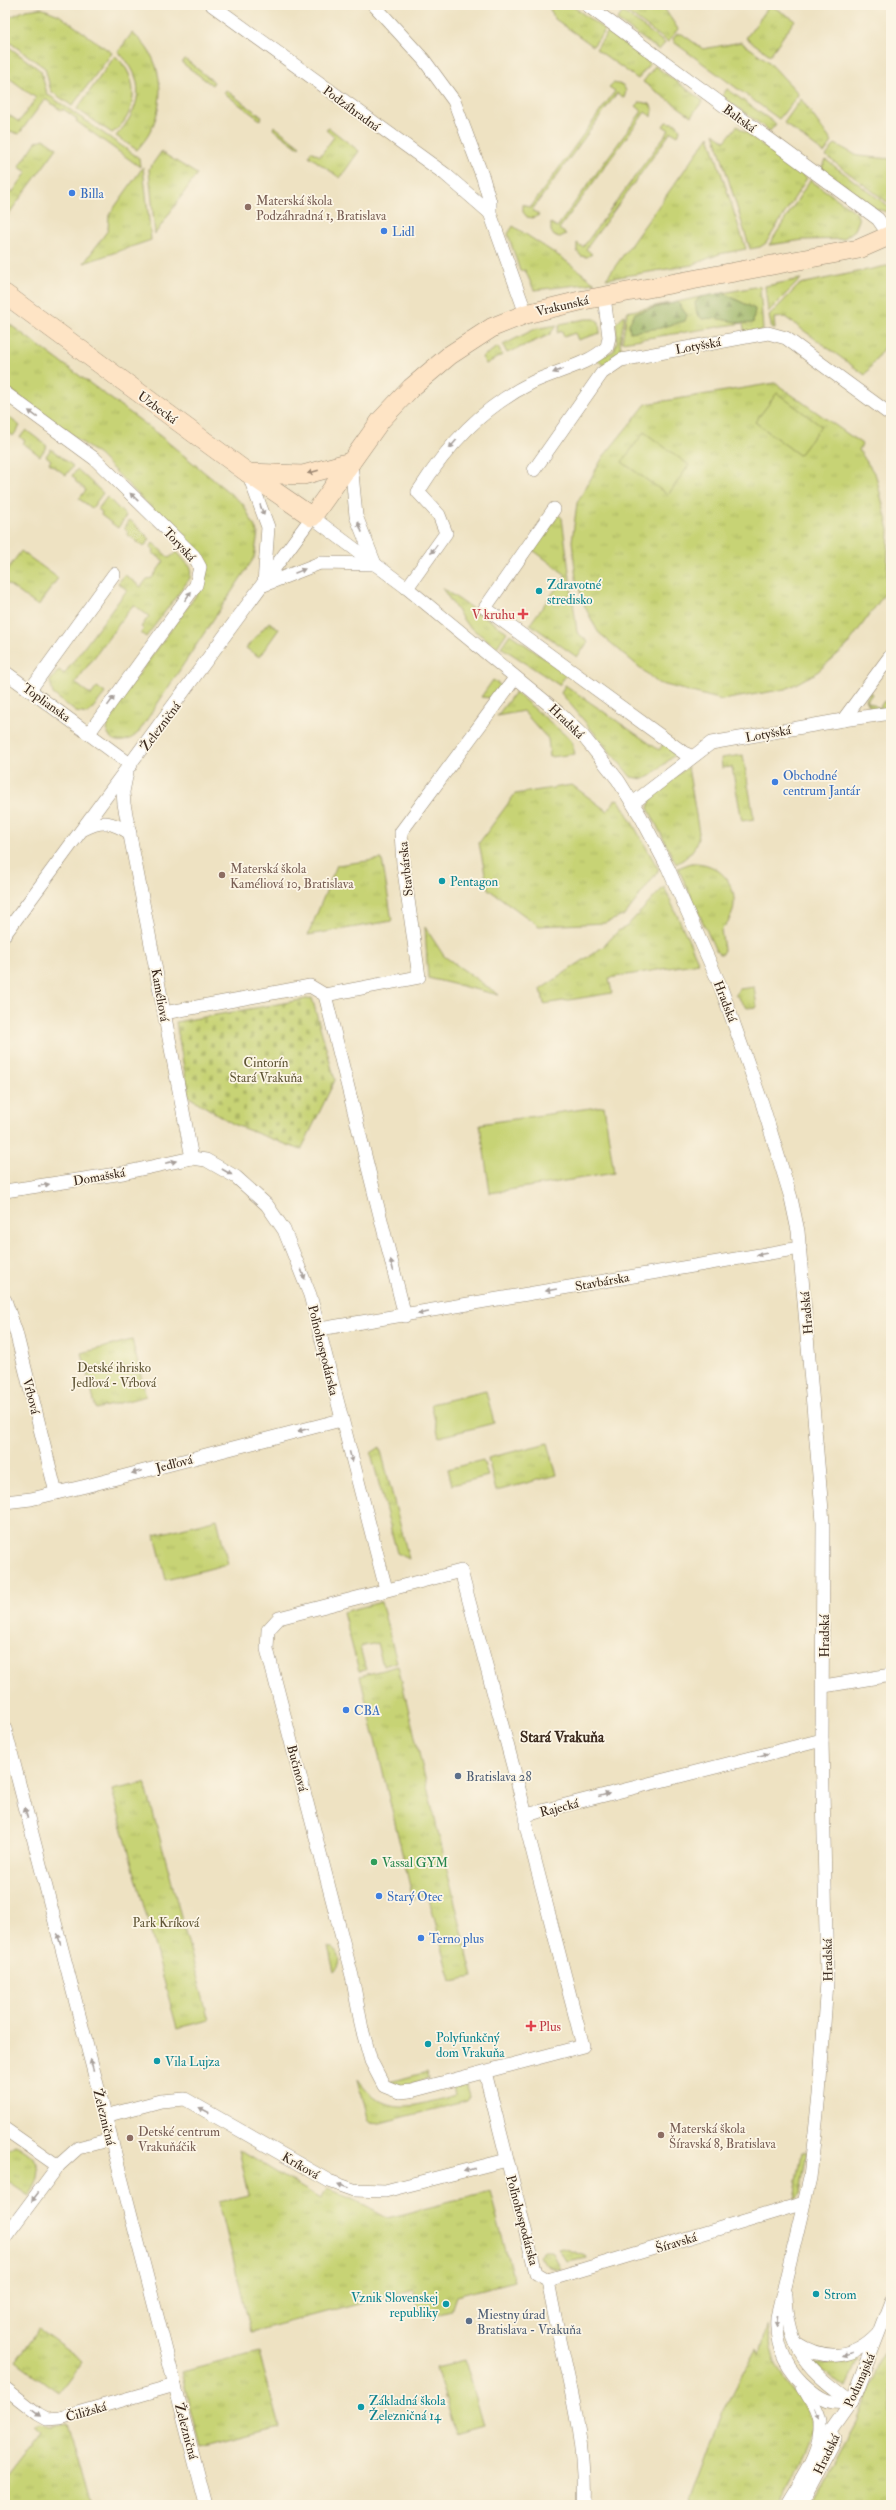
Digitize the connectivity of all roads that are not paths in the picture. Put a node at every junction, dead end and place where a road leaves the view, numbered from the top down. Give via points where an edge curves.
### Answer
1 (212, 5) edge
2 (374, 5) edge
3 (587, 5) edge
4 (490, 213) junction
5 (890, 235) edge
6 (5, 294) edge
7 (604, 296) junction
8 (526, 314) junction
9 (5, 393) edge
10 (891, 415) edge
11 (351, 462) junction
12 (534, 470) dead end
13 (248, 473) junction
14 (554, 509) dead end
15 (312, 517) junction
16 (375, 564) junction
17 (114, 574) dead end
18 (264, 586) junction
19 (407, 588) junction
20 (891, 655) edge
21 (5, 672) edge
22 (515, 678) junction
23 (30, 690) junction
24 (891, 713) edge
25 (843, 720) junction
26 (89, 733) junction
27 (691, 756) junction
28 (129, 767) junction
29 (633, 803) junction
30 (83, 830) junction
31 (130, 833) junction
32 (5, 934) edge
33 (325, 996) junction
34 (164, 1013) junction
35 (192, 1158) junction
36 (5, 1191) edge
37 (800, 1248) junction
38 (5, 1300) edge
39 (405, 1316) junction
40 (320, 1329) junction
41 (341, 1420) junction
42 (56, 1493) junction
43 (5, 1502) edge
44 (386, 1589) junction
45 (891, 1675) edge
46 (824, 1686) junction
47 (5, 1729) edge
48 (822, 1740) junction
49 (526, 1816) junction
50 (583, 2046) joint
51 (484, 2072) junction
52 (105, 2116) junction
53 (8, 2131) edge
54 (111, 2139) junction
55 (507, 2160) junction
56 (58, 2166) junction
57 (804, 2203) junction
58 (5, 2237) edge
59 (548, 2280) junction
60 (786, 2283) junction
61 (891, 2301) edge
62 (880, 2332) junction
63 (795, 2342) junction
64 (799, 2380) junction
65 (175, 2385) junction
66 (5, 2388) edge
67 (852, 2402) junction
68 (816, 2453) junction
69 (206, 2505) edge
70 (583, 2505) edge
71 (786, 2505) edge
72 (799, 2505) edge

1 - 4 street, Podzáhradná via 445,174
2 - 4 street, Podzáhradná via 424,60 454,101 483,178 490,202
3 - 5 street, Baltská via 878,219
4 - 8 street, Podzáhradná
5 - 7 street, Vrakunská via 859,249
6 - 13 street, Uzbecká
7 - 8 street, Vrakunská
7 -> 19 street via 608,343 602,352 515,391 470,424 418,492 439,515 446,534
8 - 11 street, Vrakunská via 488,330 435,367 381,420
26 -> 9 street, Toryská via 196,585 200,567 194,556 95,459
10 - 12 street, Lotyšská via 786,338 768,333 620,360 602,374
11 -> 13 street via 303,475
11 - 15 street, Vrakunská
16 -> 11 street via 356,516
13 - 15 street, Uzbecká
13 -> 18 street via 268,527
14 - 27 street via 485,608
15 - 16 street, Hradská
15 - 18 street, Železničná
18 -> 16 street via 320,563
16 - 19 street, Hradská
17 - 23 street
18 - 28 street, Železničná
19 - 22 street, Hradská
20 - 25 street
21 - 23 street, Toplianska
22 - 29 street, Hradská via 575,728 602,759
22 - 33 street, Stavbárska via 401,832 419,977
23 - 26 street, Toplianska
24 - 25 street, Lotyšská
25 - 27 street, Lotyšská via 710,743
26 - 28 street, Toplianska
27 - 29 street, Lotyšská
28 - 30 street, Železničná
28 - 31 street, Kaméliová via 123,796
29 - 37 street, Hradská via 675,884 713,968 738,1032 791,1198
30 - 31 street via 96,823 109,822
30 - 32 street, Železničná
31 - 34 street, Kaméliová
33 - 34 street via 310,986
39 -> 33 street
34 - 35 street, Kaméliová
36 -> 35 street, Domašská via 123,1173
35 -> 40 street, Poľnohospodárska via 206,1160 236,1177 272,1211 284,1230 299,1264
37 -> 39 street, Stavbárska
37 - 46 street, Hradská via 823,1522
38 - 42 street, Vŕbová via 16,1332
39 - 40 street, Stavbárska
40 - 41 street, Poľnohospodárska
41 -> 42 street, Jedľová
41 -> 44 street, Poľnohospodárska
42 - 43 street, Jedľová
44 - 49 street via 461,1571
44 - 51 street, Bučinová via 279,1618 270,1626 267,1638 276,1683 352,1976 362,2029 376,2072 384,2086 389,2089 411,2091
45 - 46 street
46 - 48 street, Hradská
52 -> 47 street, Železničná
49 -> 48 street, Rajecká
48 - 57 street, Hradská via 827,1994 819,2095
49 - 50 street, Rajecká via 526,1826
50 - 51 street, Bučinová
51 - 55 street, Poľnohospodárska
52 - 54 street, Železničná
55 -> 52 street, Kríková via 385,2191 354,2190 329,2181 185,2099 161,2101
53 - 56 street
54 - 56 street via 78,2148
54 - 65 street, Železničná
55 - 59 street, Poľnohospodárska via 536,2273
56 -> 58 street
57 - 59 street, Šíravská
57 - 60 street, Hradská
59 - 70 street, Poľnohospodárska via 580,2439
60 - 63 street, Hradská via 787,2305
60 -> 64 street, Hradská via 777,2316 776,2333 783,2356
61 - 62 street, Podunajská
62 -> 63 street via 864,2347 840,2356 818,2355
62 - 67 street, Podunajská
63 - 67 street, Hradská via 817,2376
64 - 67 street, Hradská via 820,2398 833,2402
64 -> 68 street, Hradská via 820,2422
66 -> 65 street, Čiližská via 47,2419 60,2418
65 - 69 street, Železničná
67 - 68 street, Podunajská
67 - 72 street, Hradská via 822,2466
68 - 71 street, Hradská

